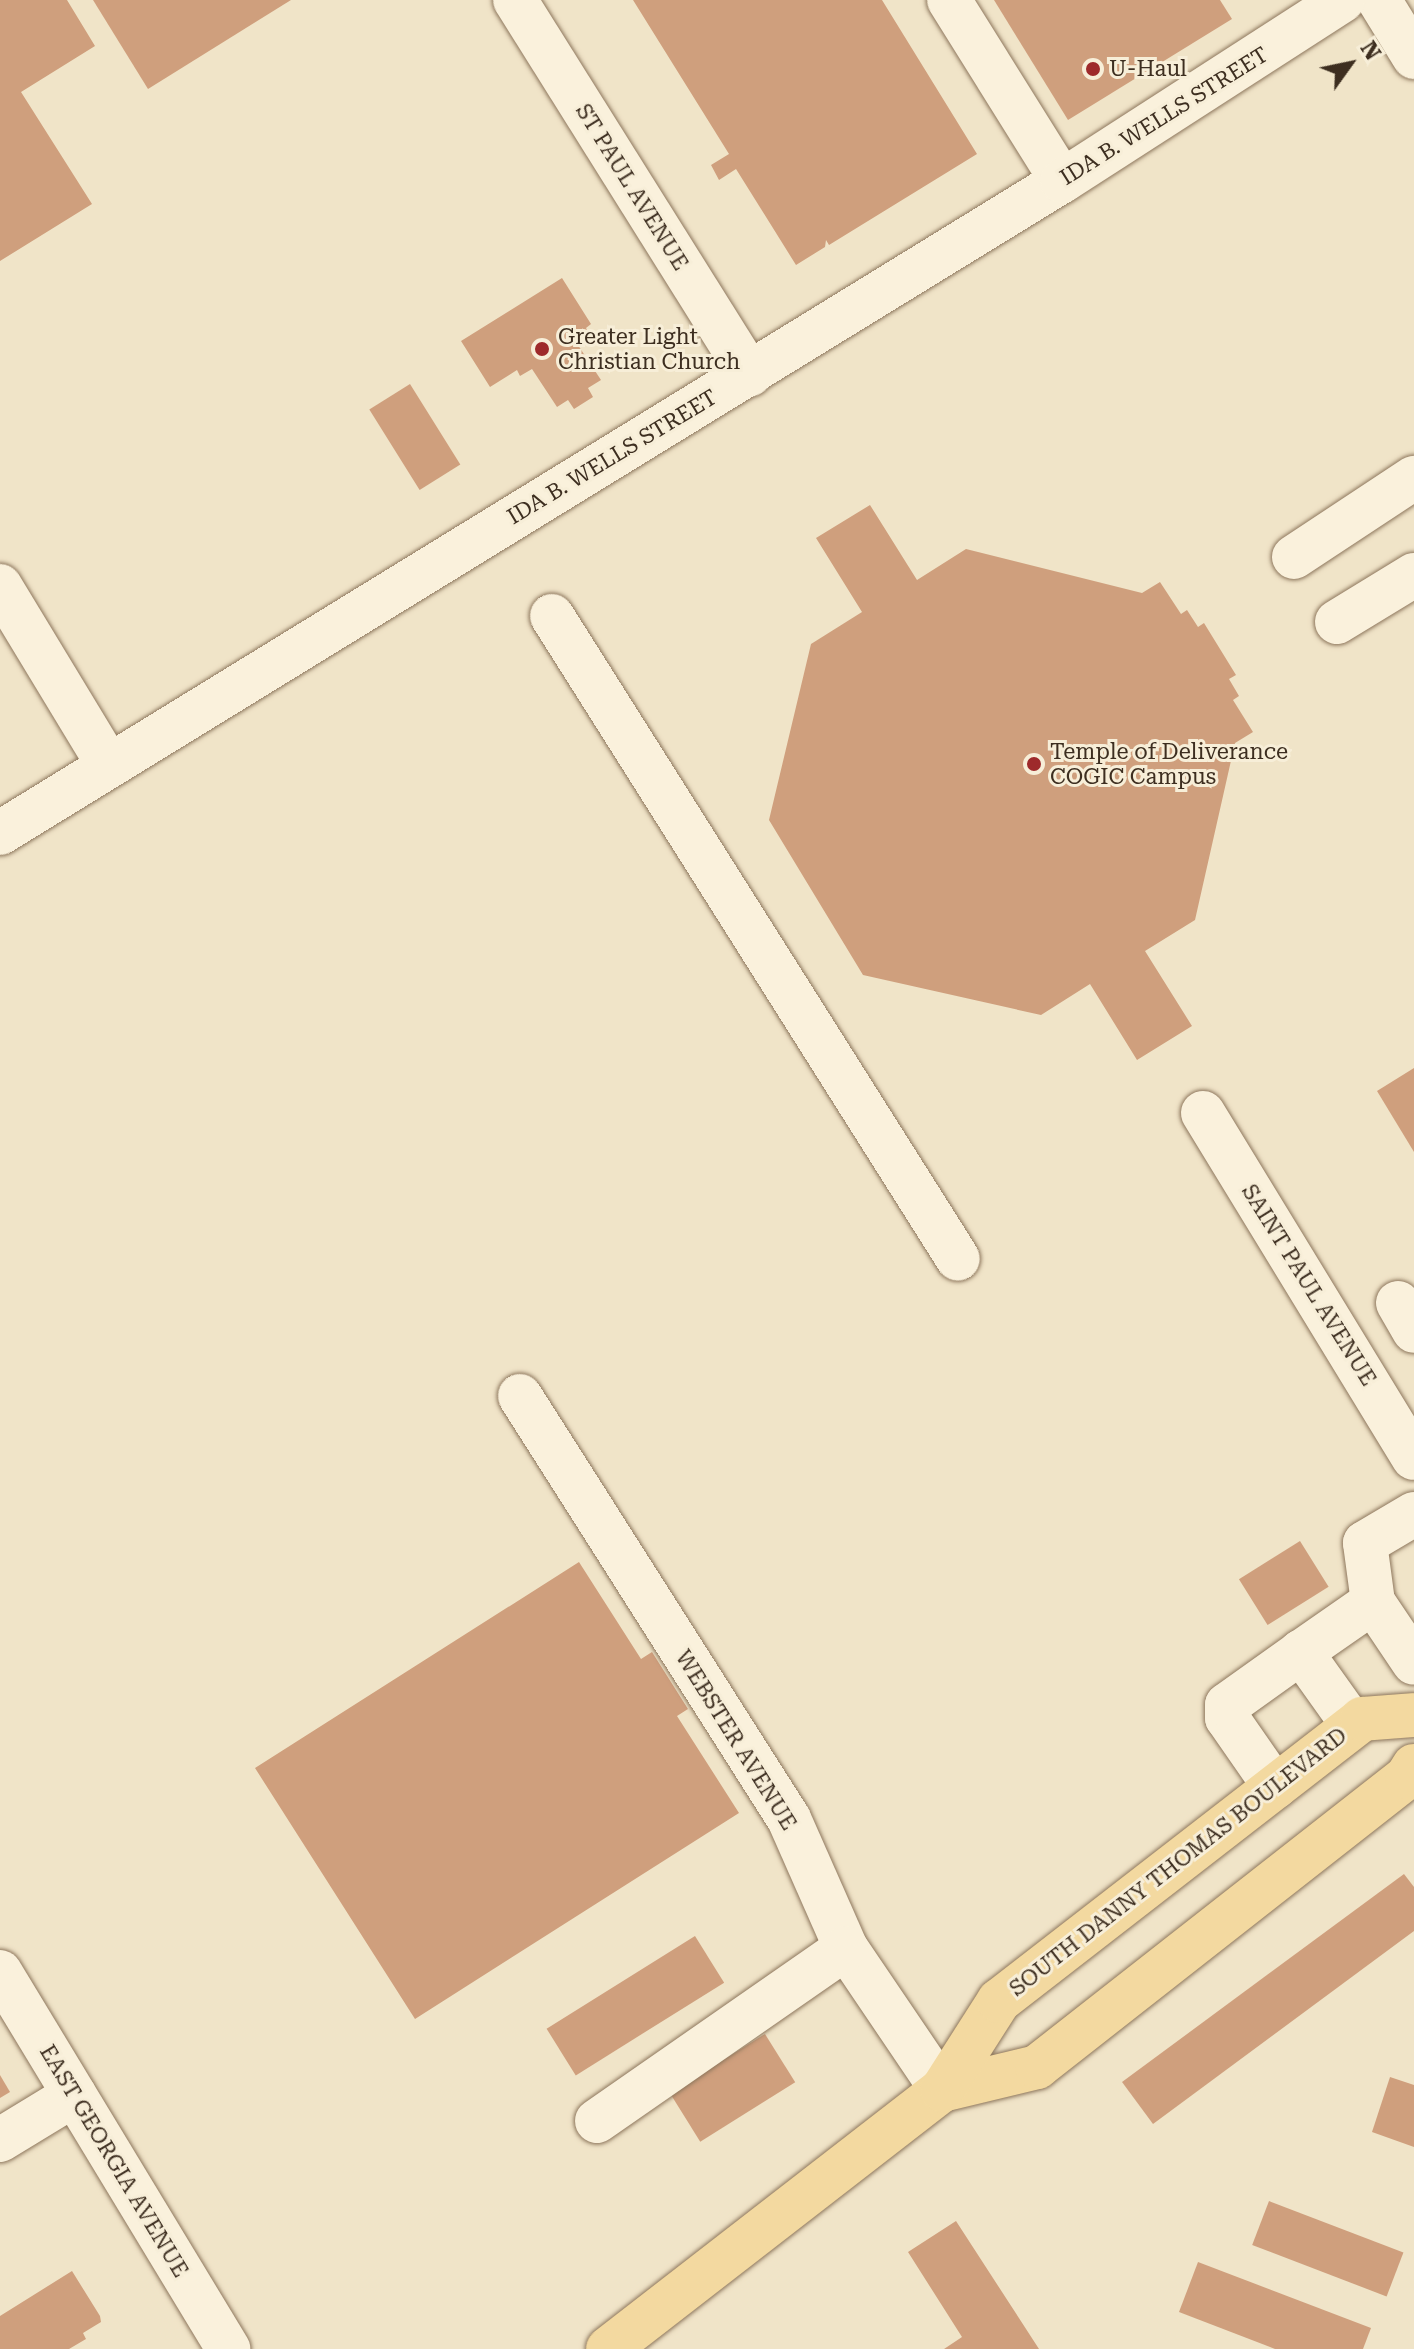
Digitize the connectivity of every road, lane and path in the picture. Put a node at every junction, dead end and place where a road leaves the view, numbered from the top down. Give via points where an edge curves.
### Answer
1 (515, 0) edge
2 (949, 0) edge
3 (1343, 0) edge
4 (1379, 0) edge
5 (1414, 57) edge
6 (1062, 181) junction
7 (750, 374) junction
8 (1414, 478) edge
9 (1294, 557) dead end
10 (1414, 575) edge
11 (0, 586) edge
12 (552, 616) dead end
13 (1337, 622) dead end
14 (108, 764) junction
15 (0, 833) edge
16 (1203, 1113) dead end
17 (958, 1259) dead end
18 (520, 1396) dead end
19 (1414, 1458) edge
20 (1414, 1514) edge
21 (1373, 1602) junction
22 (1301, 1652) junction
23 (1414, 1663) edge
24 (1414, 1715) edge
25 (1353, 1725) junction
26 (1414, 1766) edge
27 (1275, 1787) junction
28 (846, 1948) junction
29 (0, 1972) edge
30 (942, 2090) junction
31 (74, 2095) junction
32 (597, 2121) dead end
33 (0, 2140) edge
34 (228, 2349) edge
35 (608, 2349) edge

1 - 7 street, ST PAUL AVENUE
2 - 6 street
3 - 6 street, IDA B. WELLS STREET
4 - 5 street
6 - 7 street, IDA B. WELLS STREET
7 - 14 street, IDA B. WELLS STREET
8 - 9 street
10 - 13 street
11 - 14 street
12 - 17 street
14 - 15 street, IDA B. WELLS STREET
16 - 19 street, SAINT PAUL AVENUE
18 - 28 street, WEBSTER AVENUE via 789,1819
20 - 21 street via 1365,1543
21 - 22 street
21 - 23 street
22 - 25 street
22 - 27 street via 1227,1705 1227,1718
24 - 25 main road, SOUTH DANNY THOMAS BOULEVARD via 1362,1719
25 - 27 main road, SOUTH DANNY THOMAS BOULEVARD
26 - 30 main road, SOUTH DANNY THOMAS BOULEVARD via 1407,1777 1037,2067
27 - 30 main road, SOUTH DANNY THOMAS BOULEVARD via 999,2001
28 - 30 street, WEBSTER AVENUE
28 - 32 street
29 - 31 street, EAST GEORGIA AVENUE
30 - 35 main road, SOUTH DANNY THOMAS BOULEVARD
31 - 33 street
31 - 34 street, EAST GEORGIA AVENUE

